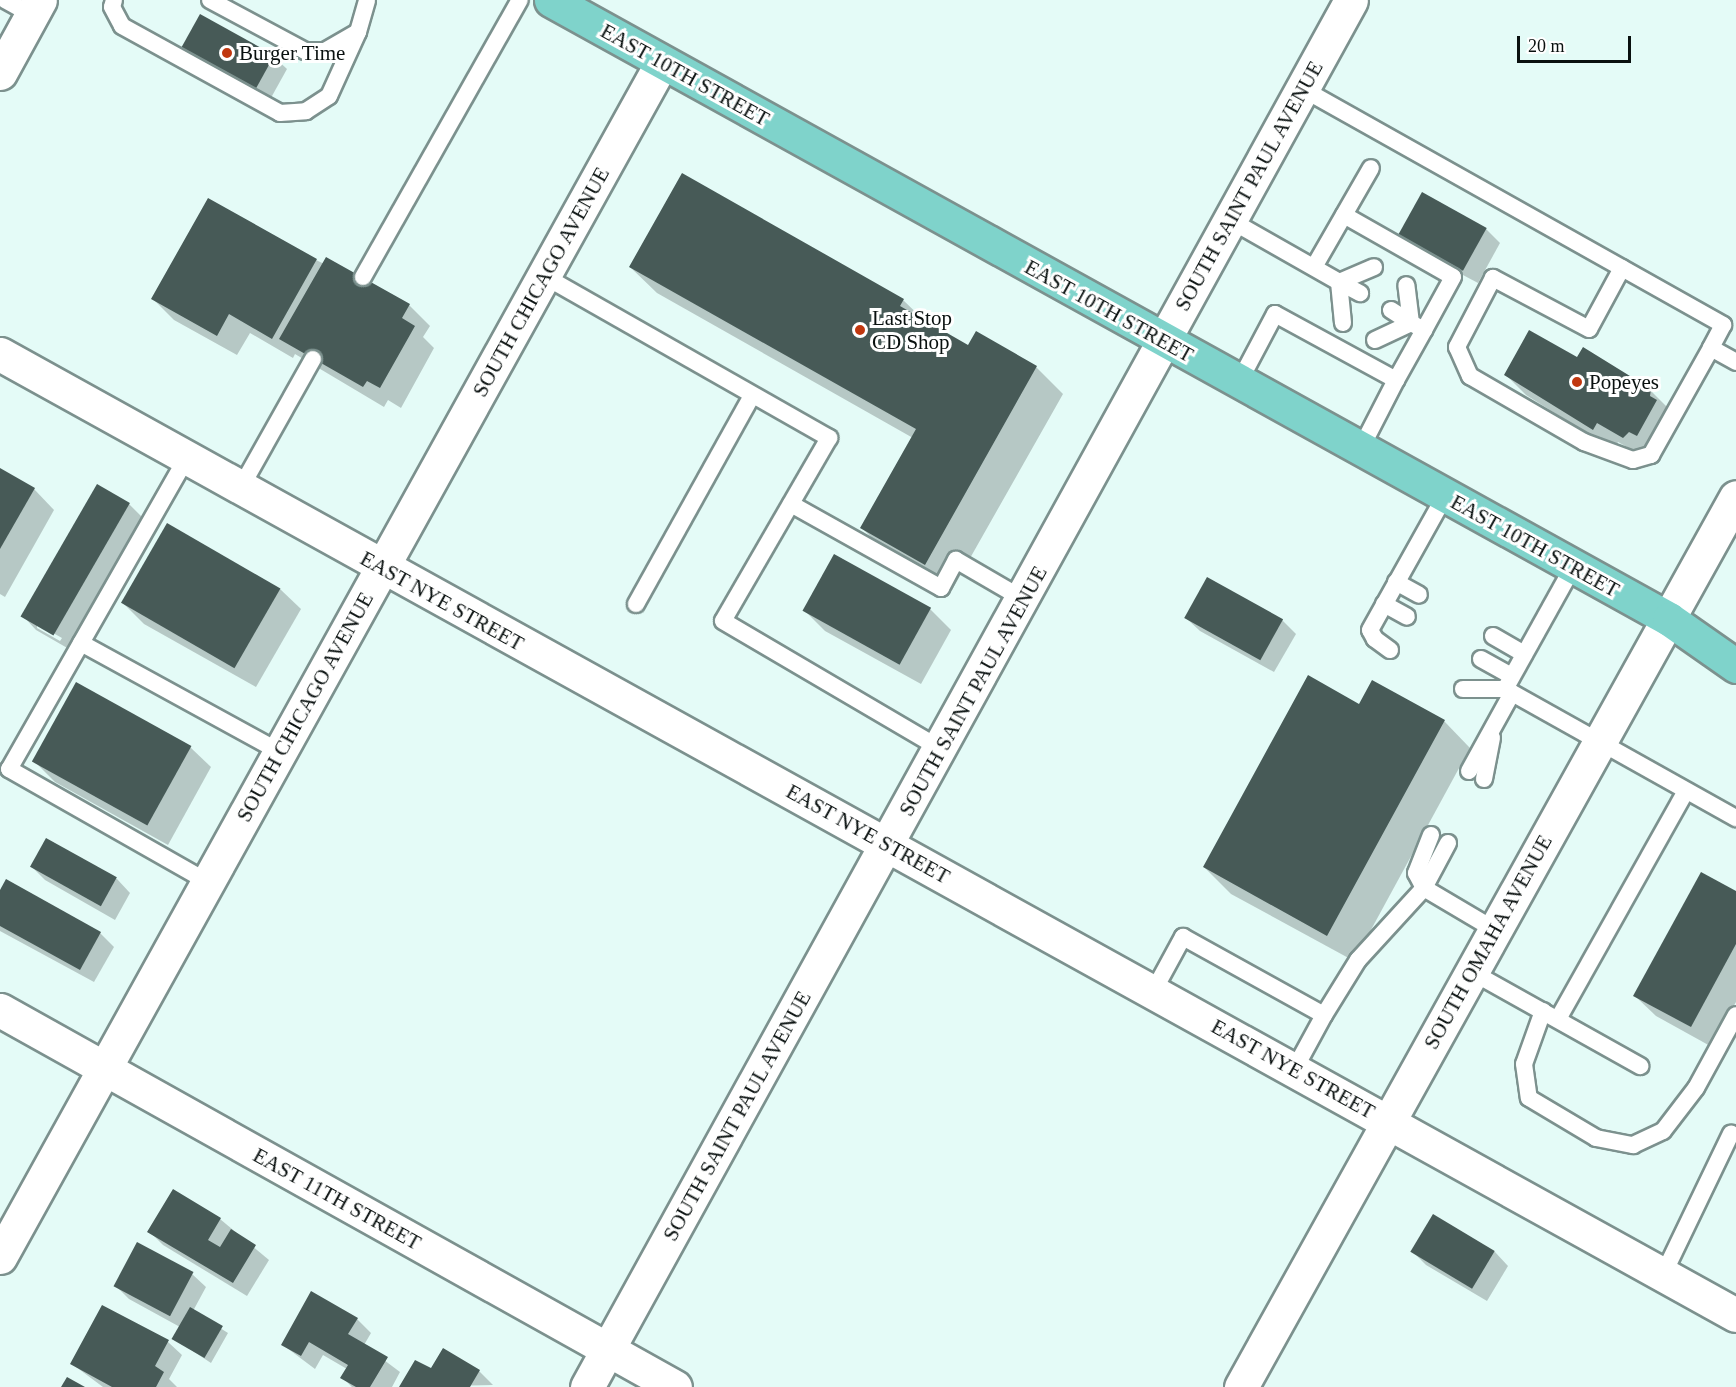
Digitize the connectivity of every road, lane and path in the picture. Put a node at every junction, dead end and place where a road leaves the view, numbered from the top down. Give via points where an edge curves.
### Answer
1 (114, 0) edge
2 (210, 0) edge
3 (367, 0) edge
4 (520, 0) edge
5 (551, 0) edge
6 (26, 5) edge
7 (1344, 12) edge
8 (358, 32) junction
9 (662, 62) junction
10 (0, 73) edge
11 (1303, 88) junction
12 (1371, 168) dead end
13 (1344, 215) junction
14 (1230, 220) junction
15 (1314, 267) junction
16 (1374, 267) dead end
17 (1622, 268) junction
18 (544, 276) junction
19 (363, 277) dead end
20 (1339, 282) junction
21 (1406, 285) dead end
22 (1360, 293) dead end
23 (1391, 310) dead end
24 (1343, 323) dead end
25 (1418, 326) junction
26 (1375, 340) dead end
27 (1164, 341) junction
28 (1711, 348) junction
29 (0, 354) edge
30 (313, 359) dead end
31 (1736, 362) edge
32 (1396, 380) junction
33 (1239, 382) junction
34 (752, 396) junction
35 (1360, 450) junction
36 (186, 459) junction
37 (240, 489) junction
38 (1445, 496) junction
39 (1736, 497) edge
40 (791, 504) junction
41 (1573, 567) junction
42 (382, 568) junction
43 (1396, 582) junction
44 (1419, 595) dead end
45 (1023, 599) junction
46 (636, 604) dead end
47 (1384, 604) junction
48 (1407, 617) dead end
49 (1669, 620) junction
50 (1493, 636) dead end
51 (81, 643) junction
52 (1736, 646) edge
53 (1390, 650) dead end
54 (1524, 654) junction
55 (1481, 659) dead end
56 (1736, 666) edge
57 (1509, 686) junction
58 (1463, 690) dead end
59 (1599, 743) junction
60 (941, 749) junction
61 (280, 752) junction
62 (1476, 775) dead end
63 (1686, 791) junction
64 (1736, 818) edge
65 (1431, 835) dead end
66 (1448, 843) dead end
67 (889, 844) junction
68 (208, 882) junction
69 (1424, 888) junction
70 (1495, 930) junction
71 (1472, 972) junction
72 (1153, 992) junction
73 (0, 1010) edge
74 (1550, 1015) junction
75 (1736, 1015) edge
76 (1324, 1016) junction
77 (1640, 1066) dead end
78 (105, 1069) junction
79 (1294, 1070) junction
80 (1388, 1122) junction
81 (1734, 1132) edge
82 (0, 1257) edge
83 (1664, 1275) junction
84 (1736, 1315) edge
85 (607, 1350) junction
86 (587, 1387) edge
87 (675, 1387) edge
88 (1241, 1387) edge

1 - 8 lane via 112,7 122,26 280,113 306,111 330,96
2 - 8 lane via 306,51 325,51
3 - 8 lane
4 - 19 lane
5 - 9 main road, EAST 10TH STREET
6 - 10 street
7 - 11 street, SOUTH SAINT PAUL AVENUE
9 - 18 street, SOUTH CHICAGO AVENUE
9 - 27 main road, EAST 10TH STREET
11 - 14 street, SOUTH SAINT PAUL AVENUE
11 - 17 lane
12 - 13 lane
13 - 15 lane
13 - 25 lane via 1453,277
14 - 15 lane
14 - 27 street, SOUTH SAINT PAUL AVENUE
15 - 20 lane
16 - 20 lane
17 - 28 lane via 1723,325
17 - 28 lane via 1589,329 1493,278 1457,347 1470,376 1584,442 1633,460 1651,455
18 - 34 lane
18 - 42 street, SOUTH CHICAGO AVENUE
20 - 22 lane
20 - 24 lane
21 - 25 lane
23 - 25 lane
25 - 26 lane
25 - 32 lane
27 - 33 main road, EAST 10TH STREET
27 - 45 street, SOUTH SAINT PAUL AVENUE
28 - 31 lane
29 - 36 street, EAST NYE STREET
30 - 37 lane
32 - 33 lane via 1275,314
32 - 35 lane
33 - 35 main road, EAST 10TH STREET
34 - 40 lane via 829,438
34 - 46 lane
35 - 38 main road, EAST 10TH STREET
36 - 37 street, EAST NYE STREET
36 - 51 lane
37 - 42 street, EAST NYE STREET
38 - 41 main road, EAST 10TH STREET
38 - 43 lane
39 - 49 street, SOUTH OMAHA AVENUE
40 - 45 lane via 941,588 956,560
40 - 60 lane via 723,621
41 - 49 main road, EAST 10TH STREET
41 - 54 lane
42 - 61 street, SOUTH CHICAGO AVENUE
42 - 67 street, EAST NYE STREET
43 - 44 lane
43 - 47 lane
45 - 60 street, SOUTH SAINT PAUL AVENUE
47 - 48 lane
47 - 53 lane via 1370,630
49 - 52 main road, EAST 10TH STREET
49 - 56 main road, EAST 10TH STREET
49 - 59 street, SOUTH OMAHA AVENUE
50 - 54 lane
51 - 61 lane
51 - 68 lane via 9,770
54 - 57 lane
55 - 57 lane
57 - 58 lane
57 - 59 lane
57 - 62 lane
59 - 63 lane
59 - 70 street, SOUTH OMAHA AVENUE
60 - 67 street, SOUTH SAINT PAUL AVENUE
61 - 68 street, SOUTH CHICAGO AVENUE
63 - 64 lane
63 - 74 lane
65 - 69 lane via 1416,873
66 - 69 lane
67 - 72 street, EAST NYE STREET
67 - 85 street, SOUTH SAINT PAUL AVENUE
68 - 78 street, SOUTH CHICAGO AVENUE
69 - 70 lane
69 - 76 lane via 1358,960
70 - 71 street, SOUTH OMAHA AVENUE
71 - 74 lane
71 - 80 street, SOUTH OMAHA AVENUE
72 - 76 lane via 1183,937
72 - 79 street, EAST NYE STREET
73 - 78 street, EAST 11TH STREET
74 - 75 lane via 1524,1064 1529,1098 1596,1138 1633,1145 1664,1131 1696,1088
74 - 77 lane
76 - 79 lane
78 - 82 street, SOUTH CHICAGO AVENUE
78 - 85 street, EAST 11TH STREET
79 - 80 street, EAST NYE STREET
80 - 83 street, EAST NYE STREET
80 - 88 street, SOUTH OMAHA AVENUE
81 - 83 lane
83 - 84 street, EAST NYE STREET
85 - 86 street, SOUTH SAINT PAUL AVENUE
85 - 87 street, EAST 11TH STREET

